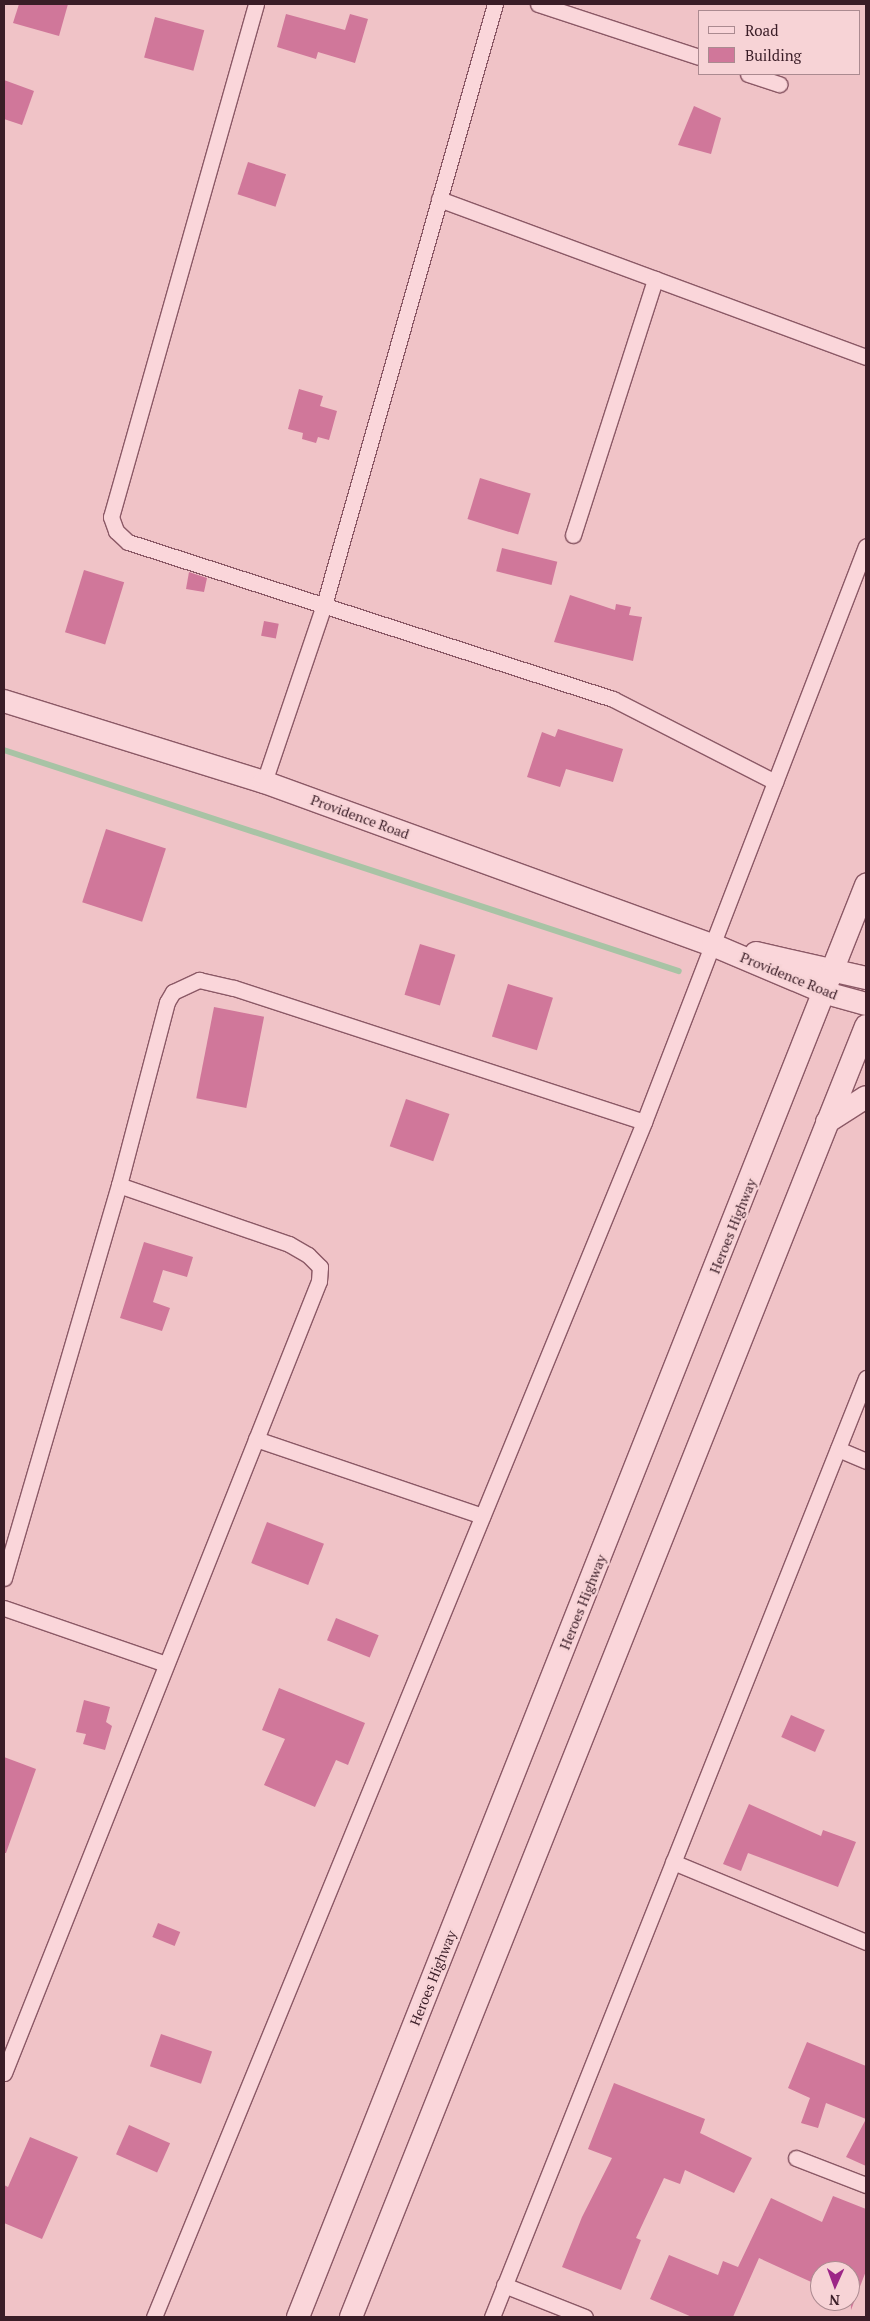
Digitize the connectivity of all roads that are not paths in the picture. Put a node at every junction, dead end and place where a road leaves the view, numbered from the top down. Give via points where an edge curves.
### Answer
1 (256, 4) edge
2 (495, 4) edge
3 (538, 4) edge
4 (698, 58) edge
5 (751, 75) edge
6 (779, 84) dead end
7 (439, 199) junction
8 (655, 278) junction
9 (866, 357) edge
10 (573, 536) dead end
11 (866, 546) edge
12 (324, 605) junction
13 (4, 702) edge
14 (264, 782) junction
15 (775, 782) junction
16 (863, 895) edge
17 (713, 945) junction
18 (836, 969) junction
19 (866, 978) edge
20 (826, 994) junction
21 (866, 1004) edge
22 (866, 1026) edge
23 (866, 1097) edge
24 (644, 1122) junction
25 (828, 1122) junction
26 (119, 1185) junction
27 (866, 1378) edge
28 (256, 1439) junction
29 (838, 1449) junction
30 (866, 1461) edge
31 (482, 1516) junction
32 (4, 1578) edge
33 (4, 1608) edge
34 (166, 1664) junction
35 (673, 1862) junction
36 (866, 1942) edge
37 (4, 2074) edge
38 (796, 2158) dead end
39 (866, 2185) edge
40 (504, 2286) junction
41 (154, 2317) edge
42 (298, 2317) edge
43 (351, 2317) edge
44 (492, 2317) edge
45 (585, 2317) edge

1 - 12 street via 111,517 116,531 128,542
2 - 7 street
3 - 4 street
5 - 6 street
7 - 8 street
7 - 12 street
8 - 9 street
8 - 10 street
11 - 15 street
12 - 14 street
12 - 15 street via 614,699
13 - 14 main road, Providence Road
14 - 17 main road, Providence Road
15 - 17 street
16 - 18 main road, Heroes Highway
17 - 18 main road, Providence Road
17 - 20 main road, Providence Road
17 - 24 street
18 - 19 main road, Providence Road
18 - 20 main road, Heroes Highway
20 - 21 main road, Providence Road
20 - 42 main road, Heroes Highway
22 - 25 main road
23 - 25 main road
24 - 26 street via 234,988 199,980 173,992 167,1002
24 - 31 street
25 - 43 main road
26 - 28 street via 289,1244 320,1267 319,1280
26 - 32 street
27 - 29 street
28 - 31 street
28 - 34 street
29 - 30 street
29 - 35 street
31 - 41 street
33 - 34 street
34 - 37 street
35 - 36 street
35 - 40 street
38 - 39 street
40 - 44 street
40 - 45 street

